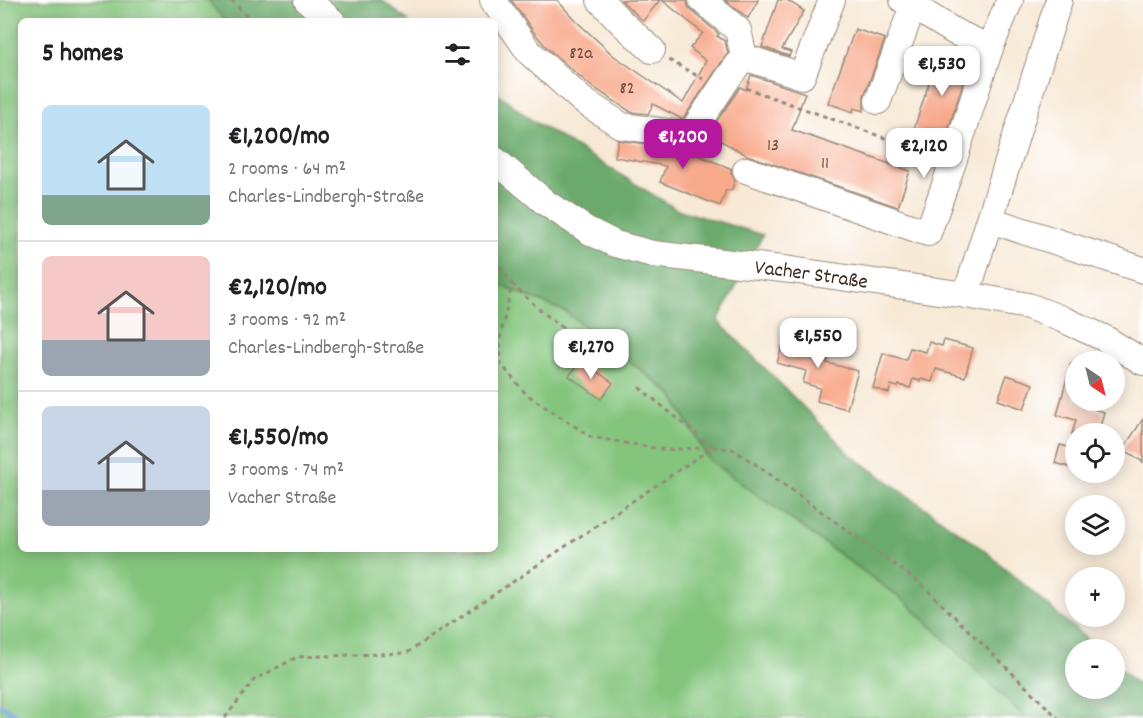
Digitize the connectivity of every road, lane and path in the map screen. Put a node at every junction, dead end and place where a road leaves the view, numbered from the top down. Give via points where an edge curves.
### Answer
1 (231, 0) edge
2 (307, 0) edge
3 (493, 0) edge
4 (600, 0) edge
5 (702, 0) edge
6 (832, 0) edge
7 (1010, 0) edge
8 (1059, 0) edge
9 (908, 3) edge
10 (249, 18) edge
11 (328, 18) edge
12 (990, 48) junction
13 (652, 50) joint
14 (744, 57) junction
15 (728, 78) junction
16 (878, 101) dead end
17 (953, 162) junction
18 (498, 163) edge
19 (746, 170) dead end
20 (990, 220) junction
21 (498, 264) edge
22 (1143, 270) edge
23 (512, 284) junction
24 (966, 295) junction
25 (581, 342) dead end
26 (1143, 362) edge
27 (636, 386) dead end
28 (713, 447) junction
29 (225, 718) edge
30 (1058, 718) edge

1 - 10 path
2 - 11 street
3 - 15 street via 529,52 582,100 622,126 690,135
4 - 13 street
5 - 14 street via 738,30
6 - 14 street via 802,76
7 - 12 street
8 - 20 street
9 - 12 street
9 - 16 street
12 - 17 street
13 - 15 path via 718,87
14 - 15 street
15 - 17 path via 747,89
17 - 19 street via 928,233
18 - 24 street, Vacher Straße via 546,203 587,230 653,254
20 - 22 street
20 - 24 street
21 - 23 path
23 - 25 path
23 - 28 path via 500,338 501,363 526,394 591,437 666,450
24 - 26 street, Vacher Straße via 1028,306 1104,338
27 - 28 path
28 - 29 path via 407,653 297,657 254,680
28 - 30 path via 732,449 754,463 920,583

